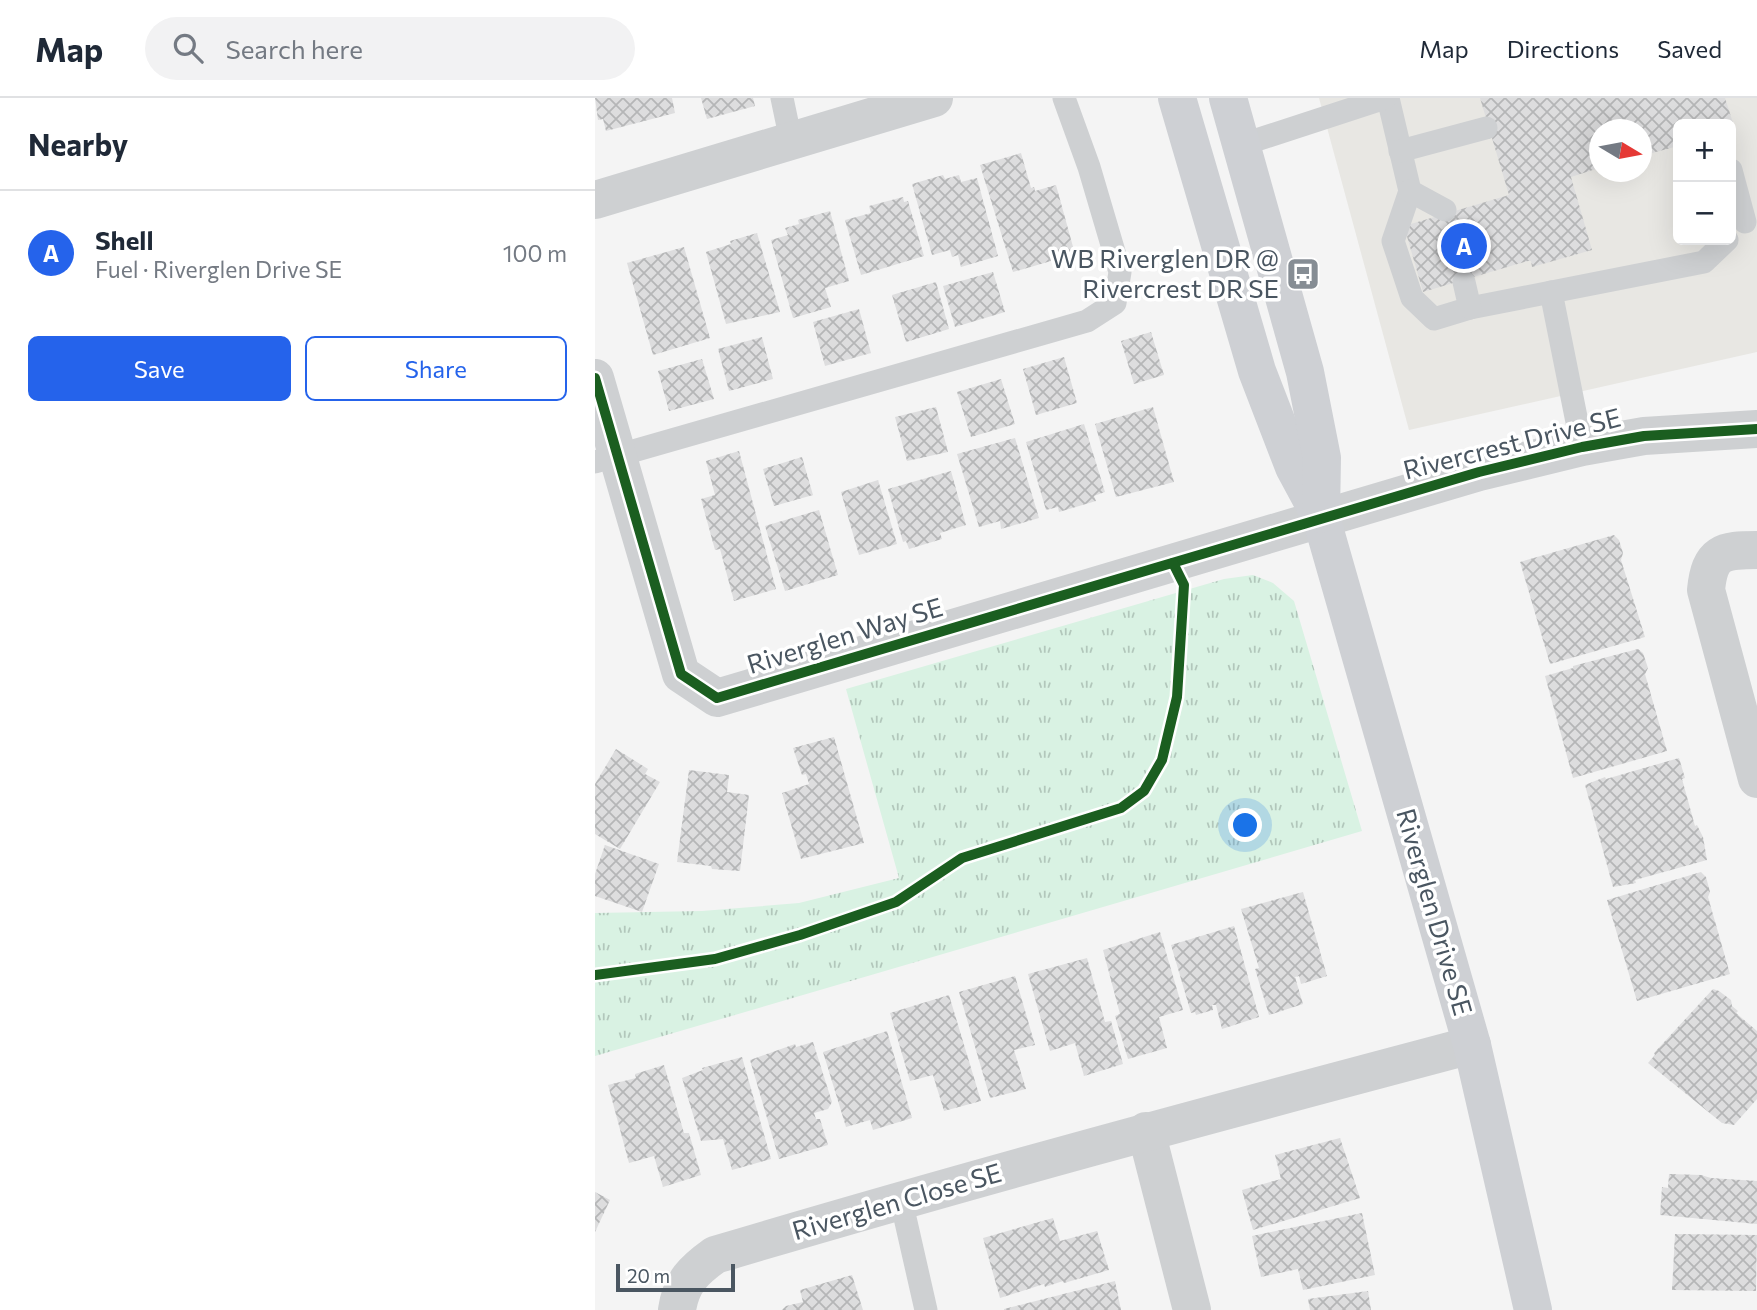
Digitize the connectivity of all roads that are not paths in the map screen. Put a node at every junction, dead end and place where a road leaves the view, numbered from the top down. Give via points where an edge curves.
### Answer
1 (782, 98) edge
2 (934, 98) edge
3 (1064, 98) edge
4 (1177, 98) edge
5 (1228, 98) edge
6 (1386, 98) edge
7 (1486, 128) dead end
8 (791, 141) junction
9 (1241, 145) junction
10 (1400, 151) junction
11 (1734, 182) edge
12 (1410, 191) junction
13 (595, 200) edge
14 (1445, 210) dead end
15 (1744, 225) edge
16 (1722, 245) edge
17 (1464, 282) dead end
18 (1551, 292) junction
19 (1470, 308) junction
20 (595, 378) edge
21 (1757, 429) edge
22 (1583, 447) junction
23 (607, 459) edge
24 (1321, 517) junction
25 (1757, 550) edge
26 (1757, 779) edge
27 (1472, 1045) junction
28 (1146, 1131) junction
29 (901, 1200) junction
30 (677, 1310) edge
31 (926, 1310) edge
32 (1192, 1310) edge
33 (1533, 1310) edge

1 - 8 lane
2 - 8 street
3 - 23 lane via 1120,272 1115,303 1087,321
4 - 24 street, Riverglen Drive SE via 1257,371 1294,467
5 - 9 street, Riverglen Drive SE
6 - 9 lane
6 - 10 lane
7 - 10 lane
8 - 13 street
9 - 24 street, Riverglen Drive SE via 1305,372 1322,458
10 - 12 lane
11 - 15 lane
12 - 14 lane
12 - 19 lane via 1393,241 1412,298 1434,319
16 - 18 lane via 1704,262
17 - 19 lane
18 - 19 lane
18 - 22 lane
20 - 23 street, Riverglen Way SE
21 - 22 street, Rivercrest Drive SE via 1644,436
22 - 24 street, Rivercrest Drive SE
23 - 24 street, Riverglen Way SE via 681,674 717,698
24 - 27 street, Riverglen Drive SE
25 - 26 street via 1731,550 1716,556 1706,590
27 - 28 street, Riverglen Close SE
27 - 33 street, Riverglen Drive SE
28 - 29 street, Riverglen Close SE
28 - 32 street
29 - 30 street, Riverglen Close SE via 716,1255 696,1268 683,1287
29 - 31 lane

